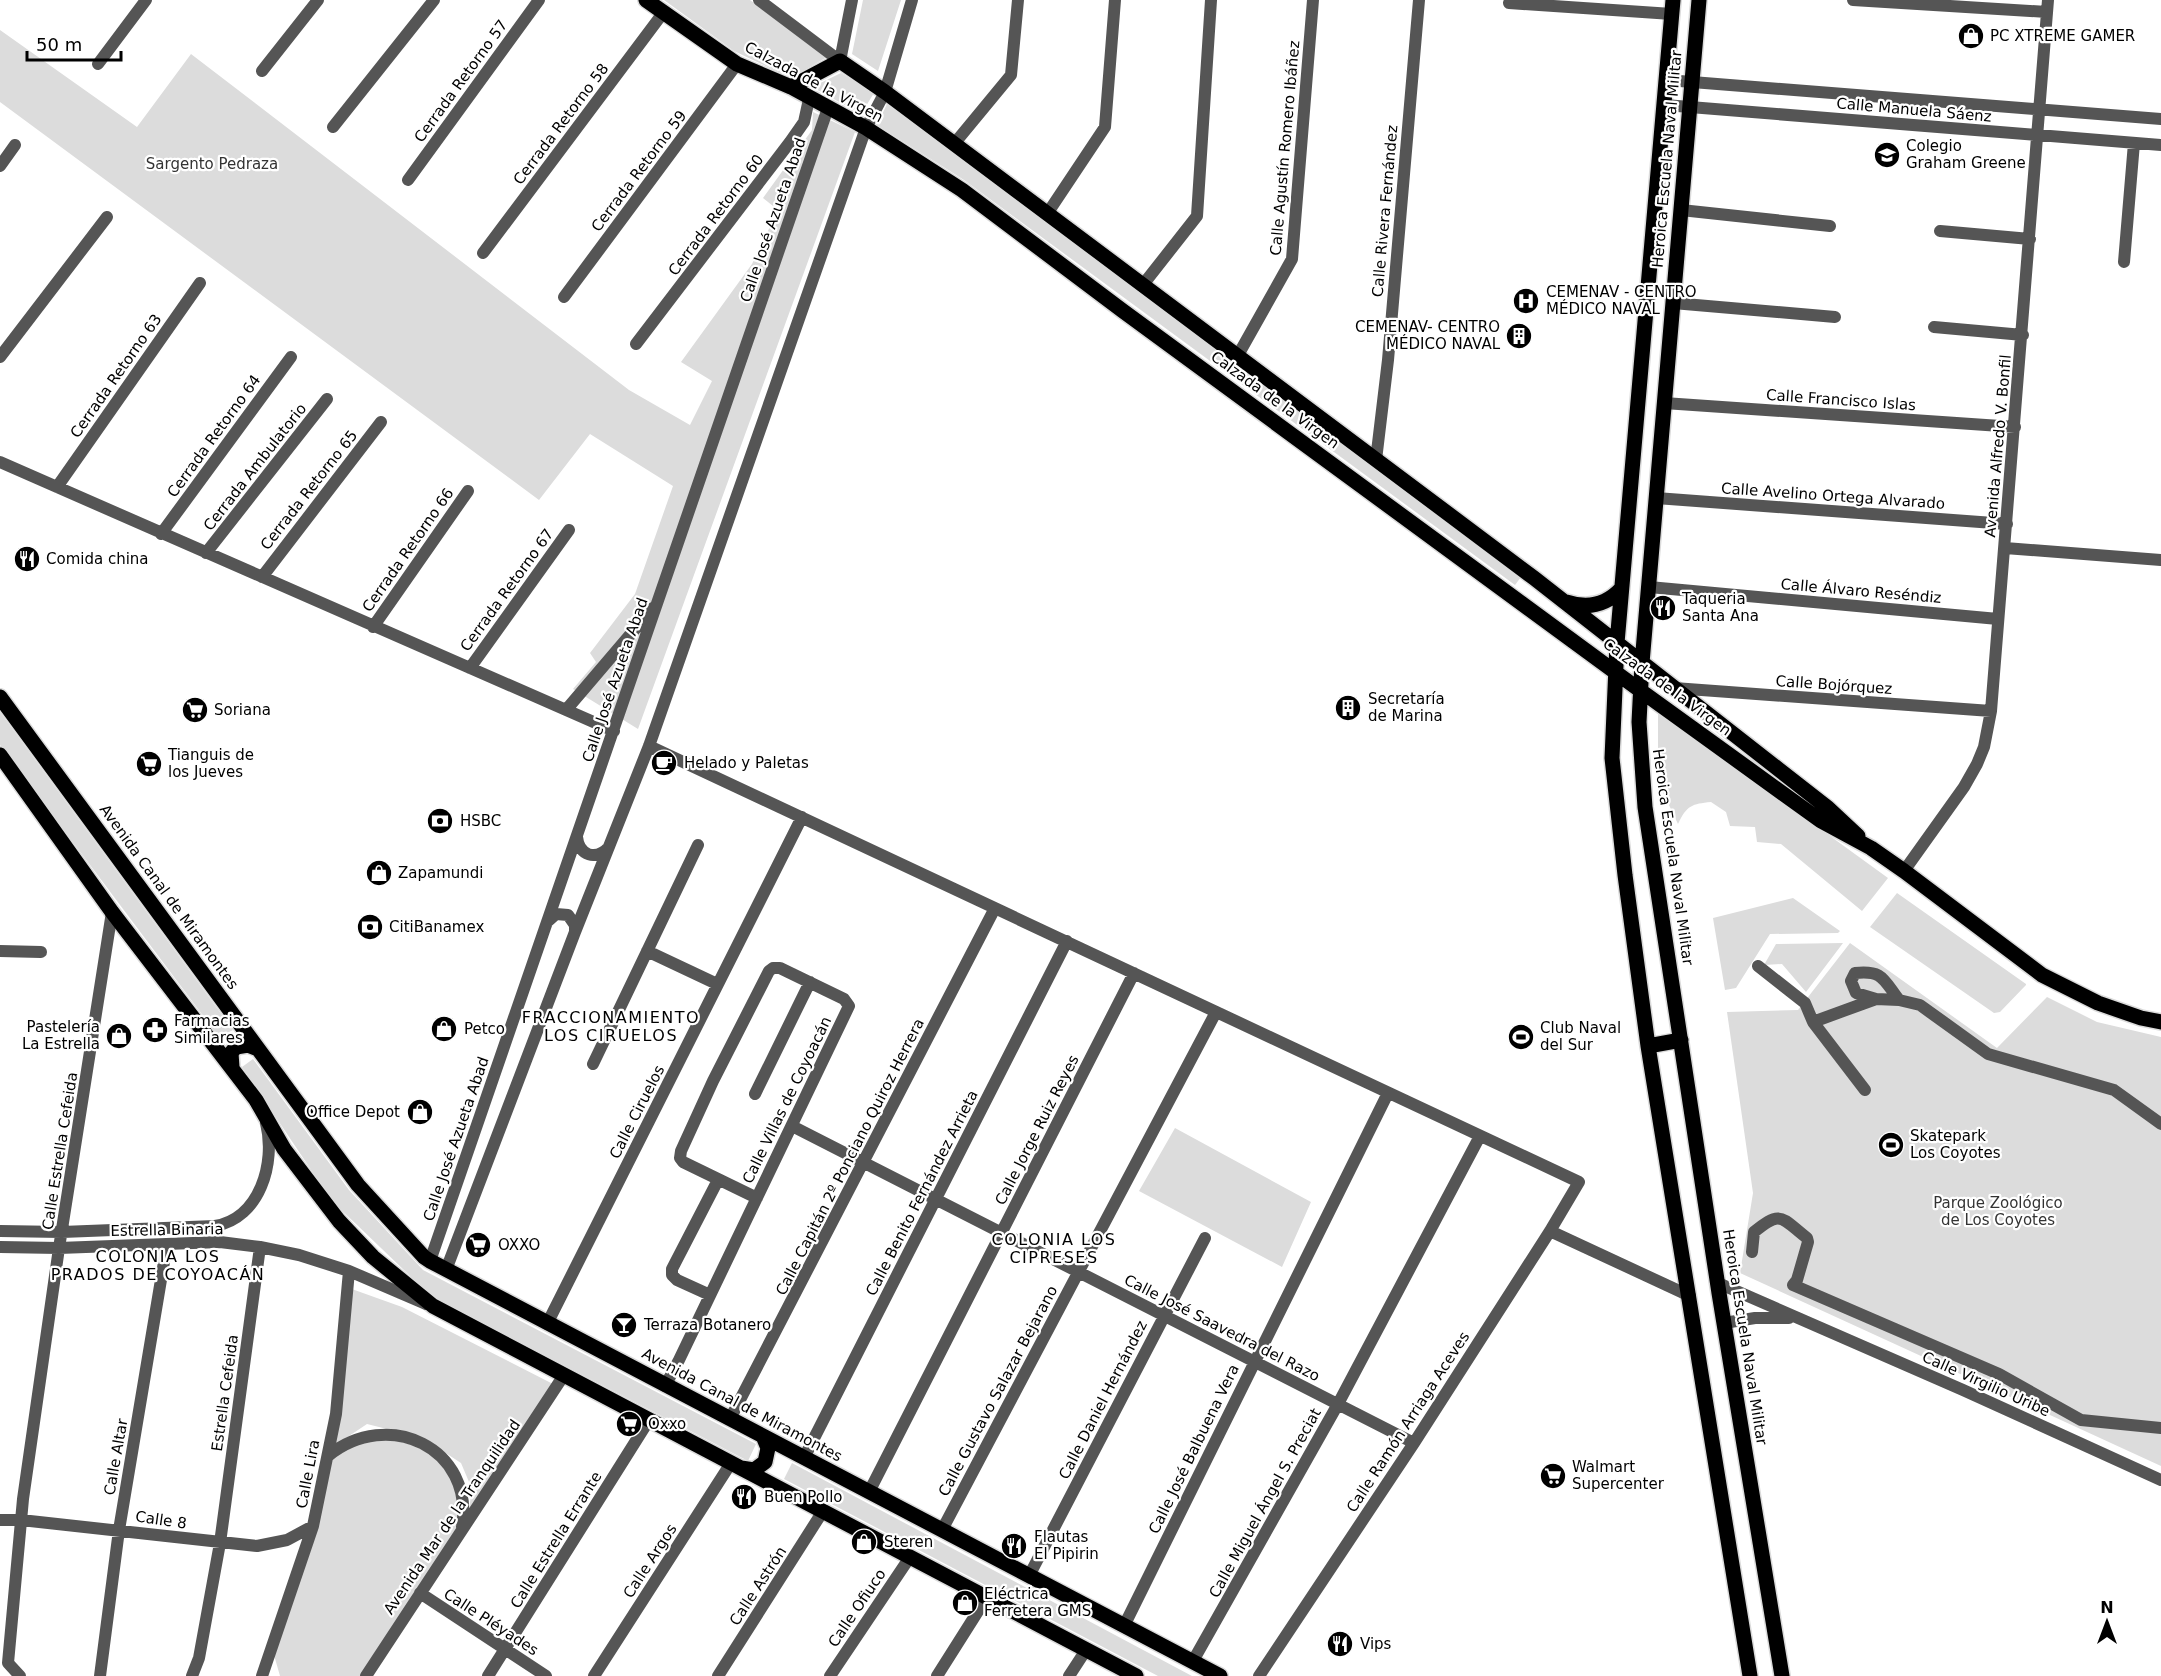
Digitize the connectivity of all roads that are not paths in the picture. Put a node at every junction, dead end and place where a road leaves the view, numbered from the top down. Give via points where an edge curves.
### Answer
1 (146, 0) edge
2 (318, 0) edge
3 (434, 0) edge
4 (539, 0) edge
5 (646, 0) edge
6 (759, 0) edge
7 (852, 0) edge
8 (912, 0) edge
9 (1018, 0) edge
10 (1114, 0) edge
11 (1211, 0) edge
12 (1313, 0) edge
13 (1419, 0) edge
14 (1698, 0) edge
15 (1853, 0) edge
16 (1509, 3) dead end
17 (2048, 6) edge
18 (1673, 7) edge
19 (663, 13) junction
20 (840, 61) junction
21 (737, 63) junction
22 (98, 64) dead end
23 (262, 71) dead end
24 (1666, 80) junction
25 (1692, 82) junction
26 (791, 87) junction
27 (885, 92) junction
28 (810, 99) junction
29 (1665, 105) junction
30 (1690, 107) junction
31 (828, 108) junction
32 (2040, 110) junction
33 (2161, 119) edge
34 (333, 127) dead end
35 (866, 128) junction
36 (2038, 135) junction
37 (2134, 143) junction
38 (954, 144) junction
39 (15, 145) dead end
40 (2161, 145) edge
41 (0, 166) edge
42 (408, 180) dead end
43 (1681, 210) junction
44 (1047, 214) junction
45 (107, 217) dead end
46 (1830, 226) dead end
47 (1940, 231) dead end
48 (2030, 239) junction
49 (483, 253) dead end
50 (2124, 262) dead end
51 (200, 283) dead end
52 (1142, 286) junction
53 (564, 297) dead end
54 (1673, 303) junction
55 (1835, 317) dead end
56 (1934, 327) dead end
57 (2023, 335) junction
58 (636, 344) dead end
59 (0, 357) edge
60 (291, 357) dead end
61 (1237, 357) junction
62 (327, 399) dead end
63 (1664, 403) junction
64 (381, 422) dead end
65 (2015, 427) junction
66 (1376, 460) junction
67 (0, 462) edge
68 (57, 487) junction
69 (468, 491) dead end
70 (1656, 498) junction
71 (2007, 524) junction
72 (568, 530) dead end
73 (161, 534) junction
74 (2005, 548) junction
75 (206, 553) junction
76 (2161, 560) edge
77 (262, 577) junction
78 (1649, 587) junction
79 (1622, 589) junction
80 (1562, 600) junction
81 (658, 603) junction
82 (1998, 619) junction
83 (373, 627) junction
84 (1617, 643) junction
85 (1642, 663) junction
86 (470, 668) junction
87 (1616, 673) junction
88 (1674, 688) junction
89 (1641, 691) junction
90 (0, 697) edge
91 (566, 710) junction
92 (1991, 711) junction
93 (614, 731) junction
94 (649, 746) junction
95 (0, 755) edge
96 (6, 771) edge
97 (802, 817) junction
98 (577, 837) junction
99 (698, 845) dead end
100 (609, 848) junction
101 (1871, 848) junction
102 (1904, 871) junction
103 (995, 908) junction
104 (112, 912) junction
105 (547, 922) junction
106 (575, 932) junction
107 (1066, 941) junction
108 (0, 951) edge
109 (647, 951) junction
110 (41, 952) dead end
111 (1758, 966) dead end
112 (1134, 973) junction
113 (810, 982) junction
114 (717, 984) junction
115 (1876, 999) junction
116 (1899, 1000) junction
117 (1216, 1011) junction
118 (1813, 1022) junction
119 (2161, 1022) edge
120 (240, 1024) junction
121 (1681, 1040) junction
122 (213, 1043) junction
123 (1648, 1046) junction
124 (258, 1049) junction
125 (593, 1064) dead end
126 (232, 1067) junction
127 (1865, 1090) dead end
128 (1388, 1093) junction
129 (755, 1094) dead end
130 (256, 1100) junction
131 (2161, 1124) edge
132 (792, 1126) junction
133 (1480, 1136) junction
134 (864, 1163) junction
135 (718, 1180) junction
136 (757, 1198) junction
137 (936, 1199) junction
138 (228, 1224) junction
139 (0, 1231) edge
140 (1550, 1231) junction
141 (63, 1232) junction
142 (1001, 1233) junction
143 (1205, 1238) dead end
144 (229, 1243) junction
145 (167, 1244) junction
146 (0, 1247) edge
147 (260, 1247) junction
148 (59, 1248) junction
149 (1752, 1252) dead end
150 (430, 1261) junction
151 (446, 1270) junction
152 (349, 1271) junction
153 (1077, 1271) junction
154 (1718, 1283) junction
155 (710, 1295) junction
156 (1690, 1296) junction
157 (433, 1306) junction
158 (1164, 1316) junction
159 (1799, 1319) junction
160 (1724, 1323) junction
161 (548, 1324) junction
162 (1254, 1361) junction
163 (564, 1375) junction
164 (665, 1386) junction
165 (1338, 1404) junction
166 (730, 1419) junction
167 (649, 1420) junction
168 (2161, 1428) edge
169 (763, 1436) junction
170 (1414, 1443) junction
171 (799, 1455) junction
172 (328, 1456) junction
173 (736, 1465) junction
174 (2161, 1480) edge
175 (777, 1487) junction
176 (869, 1492) junction
177 (823, 1511) junction
178 (0, 1520) edge
179 (21, 1520) junction
180 (313, 1526) junction
181 (119, 1530) junction
182 (942, 1530) junction
183 (461, 1532) junction
184 (220, 1543) junction
185 (910, 1557) junction
186 (1029, 1576) junction
187 (420, 1593) junction
188 (987, 1598) junction
189 (1124, 1626) junction
190 (506, 1649) junction
191 (1086, 1650) junction
192 (270, 1654) junction
193 (1192, 1662) junction
194 (20, 1676) edge
195 (100, 1676) edge
196 (192, 1676) edge
197 (262, 1676) edge
198 (274, 1676) edge
199 (366, 1676) edge
200 (488, 1676) edge
201 (546, 1676) edge
202 (594, 1676) edge
203 (718, 1676) edge
204 (830, 1676) edge
205 (937, 1676) edge
206 (1069, 1676) edge
207 (1137, 1676) edge
208 (1220, 1676) edge
209 (1259, 1676) edge
210 (1750, 1676) edge
211 (1782, 1676) edge

1 - 22 street
2 - 23 street
3 - 34 street
4 - 42 street, Cerrada Retorno 57
5 - 19 main road, Calzada de la Virgen
6 - 20 street, Calzada de la Virgen
7 - 20 street
8 - 27 street
9 - 38 street via 1011,75
10 - 44 street via 1105,127
11 - 52 street via 1197,216
12 - 61 street, Calle Agustín Romero Ibáñez via 1292,259
13 - 66 street, Calle Rivera Fernández
14 - 25 main road, Heroica Escuela Naval Militar
15 - 17 street
16 - 18 street
17 - 32 street, Avenida Alfredo V. Bonfil
18 - 24 main road, Heroica Escuela Naval Militar
19 - 21 main road, Calzada de la Virgen
19 - 49 street, Cerrada Retorno 58
20 - 26 main road
20 - 27 main road, Calzada de la Virgen
21 - 26 main road, Calzada de la Virgen
21 - 53 street, Cerrada Retorno 59
24 - 25 street, Calle Manuela Sáenz
24 - 29 main road, Heroica Escuela Naval Militar
25 - 30 main road, Heroica Escuela Naval Militar
25 - 32 street, Calle Manuela Sáenz
26 - 28 main road, Calzada de la Virgen
27 - 35 street
27 - 38 main road, Calzada de la Virgen
28 - 31 main road, Calzada de la Virgen
28 - 58 street, Cerrada Retorno 60 via 804,122 790,142
29 - 30 street, Calle Manuela Sáenz
29 - 79 main road, Heroica Escuela Naval Militar
30 - 36 street, Calle Manuela Sáenz
30 - 43 main road, Heroica Escuela Naval Militar
31 - 35 main road, Calzada de la Virgen
31 - 81 street, Calle José Azueta Abad
32 - 33 street, Calle Manuela Sáenz
32 - 36 street, Avenida Alfredo V. Bonfil
35 - 87 main road, Calzada de la Virgen via 971,196
35 - 94 street
36 - 37 street, Calle Manuela Sáenz
36 - 48 street, Avenida Alfredo V. Bonfil
37 - 40 street, Calle Manuela Sáenz
37 - 50 street
38 - 44 main road, Calzada de la Virgen
39 - 41 street
43 - 46 street
43 - 54 main road, Heroica Escuela Naval Militar
44 - 52 main road, Calzada de la Virgen
45 - 59 street
47 - 48 street
48 - 57 street, Avenida Alfredo V. Bonfil
51 - 68 street, Cerrada Retorno 63
52 - 61 main road, Calzada de la Virgen
54 - 55 street
54 - 63 main road, Heroica Escuela Naval Militar
56 - 57 street
57 - 65 street, Avenida Alfredo V. Bonfil
60 - 73 street, Cerrada Retorno 64
61 - 66 main road, Calzada de la Virgen
62 - 75 street, Cerrada Ambulatorio
63 - 65 street, Calle Francisco Islas
63 - 70 main road, Heroica Escuela Naval Militar
64 - 77 street, Cerrada Retorno 65
65 - 71 street, Avenida Alfredo V. Bonfil
66 - 80 main road, Calzada de la Virgen
67 - 68 street
68 - 73 street
69 - 83 street, Cerrada Retorno 66
70 - 71 street, Calle Avelino Ortega Alvarado
70 - 78 main road, Heroica Escuela Naval Militar
71 - 74 street, Avenida Alfredo V. Bonfil
72 - 86 street, Cerrada Retorno 67
73 - 75 street
74 - 76 street
74 - 82 street, Avenida Alfredo V. Bonfil
75 - 77 street
77 - 83 street
78 - 82 street, Calle Álvaro Reséndiz
78 - 85 main road, Heroica Escuela Naval Militar
79 - 80 main road via 1596,604
79 - 84 main road, Heroica Escuela Naval Militar
80 - 84 main road, Calzada de la Virgen
81 - 91 street
81 - 93 street, Calle José Azueta Abad
82 - 92 street, Avenida Alfredo V. Bonfil
83 - 86 street
84 - 85 main road, Calzada de la Virgen
84 - 87 main road, Heroica Escuela Naval Militar
85 - 88 main road, Calzada de la Virgen
85 - 89 main road, Heroica Escuela Naval Militar
86 - 91 street
87 - 89 main road, Calzada de la Virgen
87 - 123 main road, Heroica Escuela Naval Militar via 1612,759
88 - 92 street, Calle Bojórquez
88 - 101 main road, Calzada de la Virgen via 1828,808
89 - 101 main road, Calzada de la Virgen via 1821,822
89 - 121 main road, Heroica Escuela Naval Militar via 1640,751 1646,807
90 - 120 main road, Avenida Canal de Miramontes
91 - 93 street
92 - 102 street, Avenida Alfredo V. Bonfil via 1977,764
93 - 98 street, Calle José Azueta Abad
94 - 97 street
94 - 100 street
95 - 96 main road
96 - 104 main road
97 - 103 street
97 - 114 street, Calle Ciruelos
98 - 100 street via 578,845 588,855 596,856
98 - 105 street, Calle José Azueta Abad
99 - 109 street
100 - 106 street
101 - 102 main road, Calzada de la Virgen
102 - 119 main road, Calzada de la Virgen via 2042,975 2098,1003
103 - 107 street
103 - 134 street, Calle Capitán 2º Ponciano Quiroz Herrera
104 - 122 main road
104 - 141 street, Calle Estrella Cefeida
105 - 106 street via 556,914 568,915
105 - 150 street, Calle José Azueta Abad
106 - 151 street
107 - 112 street
107 - 137 street, Calle Benito Fernández Arrieta
108 - 110 street
109 - 114 street
109 - 125 street
111 - 118 street via 1805,1003
112 - 117 street
112 - 142 street, Calle Jorge Ruiz Reyes
113 - 129 street
113 - 132 street, Calle Villas de Coyoacán via 844,999 849,1006
113 - 135 street, Calle Villas de Coyoacán via 780,968 769,971 708,1091 680,1158
114 - 161 street, Calle Ciruelos
115 - 116 street
115 - 116 street via 1856,993 1851,981 1855,973 1872,971 1882,977
115 - 118 street
116 - 131 street via 1920,1005 1988,1054 2114,1090
117 - 128 street
117 - 153 street, Calle Gustavo Salazar Bejarano
118 - 127 street
120 - 122 main road via 240,1034 234,1042 222,1046
120 - 124 main road, Avenida Canal de Miramontes
121 - 123 main road
121 - 154 main road, Heroica Escuela Naval Militar
122 - 126 main road
123 - 156 main road, Heroica Escuela Naval Militar
124 - 126 main road via 248,1045 236,1047 231,1053
124 - 150 main road, Avenida Canal de Miramontes via 358,1185
126 - 130 main road
128 - 133 street
128 - 162 street, Calle José Balbuena Vera
130 - 138 street, Estrella Binaria via 270,1137 269,1163 255,1198
130 - 157 main road via 284,1149 339,1221 373,1257
132 - 134 street, Calle José Saavedra del Razo
132 - 136 street, Calle Villas de Coyoacán
133 - 140 street, Calle Ramón Arriaga Aceves via 1579,1182
133 - 165 street, Calle Miguel Ángel S. Preciat
134 - 137 street, Calle José Saavedra del Razo
134 - 166 street, Calle Capitán 2º Ponciano Quiroz Herrera
135 - 136 street
135 - 155 street, Calle Villas de Coyoacán via 672,1269 677,1280
136 - 155 street, Calle Villas de Coyoacán
137 - 142 street, Calle José Saavedra del Razo
137 - 171 street, Calle Benito Fernández Arrieta
138 - 141 street, Estrella Binaria
138 - 144 street via 236,1233
139 - 141 street, Estrella Binaria
140 - 156 street
140 - 170 street, Calle Ramón Arriaga Aceves
141 - 148 street, Calle Estrella Cefeida
142 - 153 street, Calle José Saavedra del Razo
142 - 176 street, Calle Jorge Ruiz Reyes
143 - 158 street, Calle Daniel Hernández
144 - 145 street, Estrella Binaria
144 - 147 street, Estrella Binaria
145 - 148 street, Estrella Binaria
145 - 181 street, Calle Altar
146 - 148 street, Estrella Binaria
147 - 152 street, Estrella Binaria
147 - 184 street, Estrella Cefeida
148 - 179 street, Calle Estrella Cefeida
149 - 168 street via 1754,1233 1771,1219 1783,1220 1808,1242 1793,1286 1999,1374 2081,1420
150 - 151 main road, Avenida Canal de Miramontes
151 - 161 main road, Avenida Canal de Miramontes
152 - 157 street, Estrella Binaria
152 - 172 street, Calle Lira via 336,1413
153 - 158 street, Calle José Saavedra del Razo
153 - 182 street, Calle Gustavo Salazar Bejarano
154 - 159 street, Calle Virgilio Uribe
154 - 160 main road, Heroica Escuela Naval Militar
155 - 164 street, Calle Villas de Coyoacán
156 - 210 main road, Heroica Escuela Naval Militar
157 - 163 main road
158 - 162 street, Calle José Saavedra del Razo
158 - 186 street, Calle Daniel Hernández
159 - 160 street, Calle Virgilio Uribe
159 - 174 street, Calle Virgilio Uribe
160 - 211 main road, Heroica Escuela Naval Militar
161 - 164 main road, Avenida Canal de Miramontes
162 - 165 street, Calle José Saavedra del Razo
162 - 189 street, Calle José Balbuena Vera
163 - 167 main road
163 - 183 street, Avenida Mar de la Tranquilidad
164 - 166 main road, Avenida Canal de Miramontes
165 - 170 street, Calle José Saavedra del Razo
165 - 193 street, Calle Miguel Ángel S. Preciat
166 - 169 main road, Avenida Canal de Miramontes
167 - 173 main road
167 - 190 street, Calle Estrella Errante
169 - 171 main road, Avenida Canal de Miramontes
169 - 173 main road via 768,1448 765,1462 754,1470
170 - 209 street, Calle Ramón Arriaga Aceves
171 - 175 main road via 782,1455 773,1464 771,1476
171 - 176 main road, Avenida Canal de Miramontes
172 - 180 street, Calle Lira
172 - 183 street via 347,1442 380,1434 404,1436 425,1445 455,1477 463,1509
173 - 175 main road
173 - 202 street, Calle Argos
175 - 177 main road
176 - 182 main road, Avenida Canal de Miramontes
177 - 185 main road
177 - 203 street, Calle Astrón
178 - 179 street, Calle 8
179 - 181 street, Calle 8
179 - 194 street, Calle Estrella Cefeida via 8,1663
180 - 184 street, Calle 8 via 287,1540 257,1546
180 - 192 street, Calle Lira
181 - 184 street, Calle 8
181 - 195 street, Calle Altar
182 - 186 main road, Avenida Canal de Miramontes
183 - 187 street, Avenida Mar de la Tranquilidad
184 - 196 street via 199,1658
185 - 188 main road
185 - 204 street, Calle Ofiuco
186 - 189 main road, Avenida Canal de Miramontes
187 - 190 street, Calle Pléyades
187 - 199 street, Avenida Mar de la Tranquilidad
188 - 191 main road
188 - 205 street
189 - 193 main road, Avenida Canal de Miramontes
190 - 200 street, Calle Estrella Errante
190 - 201 street, Calle Pléyades
191 - 206 street
191 - 207 main road
192 - 197 street, Calle Lira
192 - 198 street
193 - 208 main road, Avenida Canal de Miramontes

